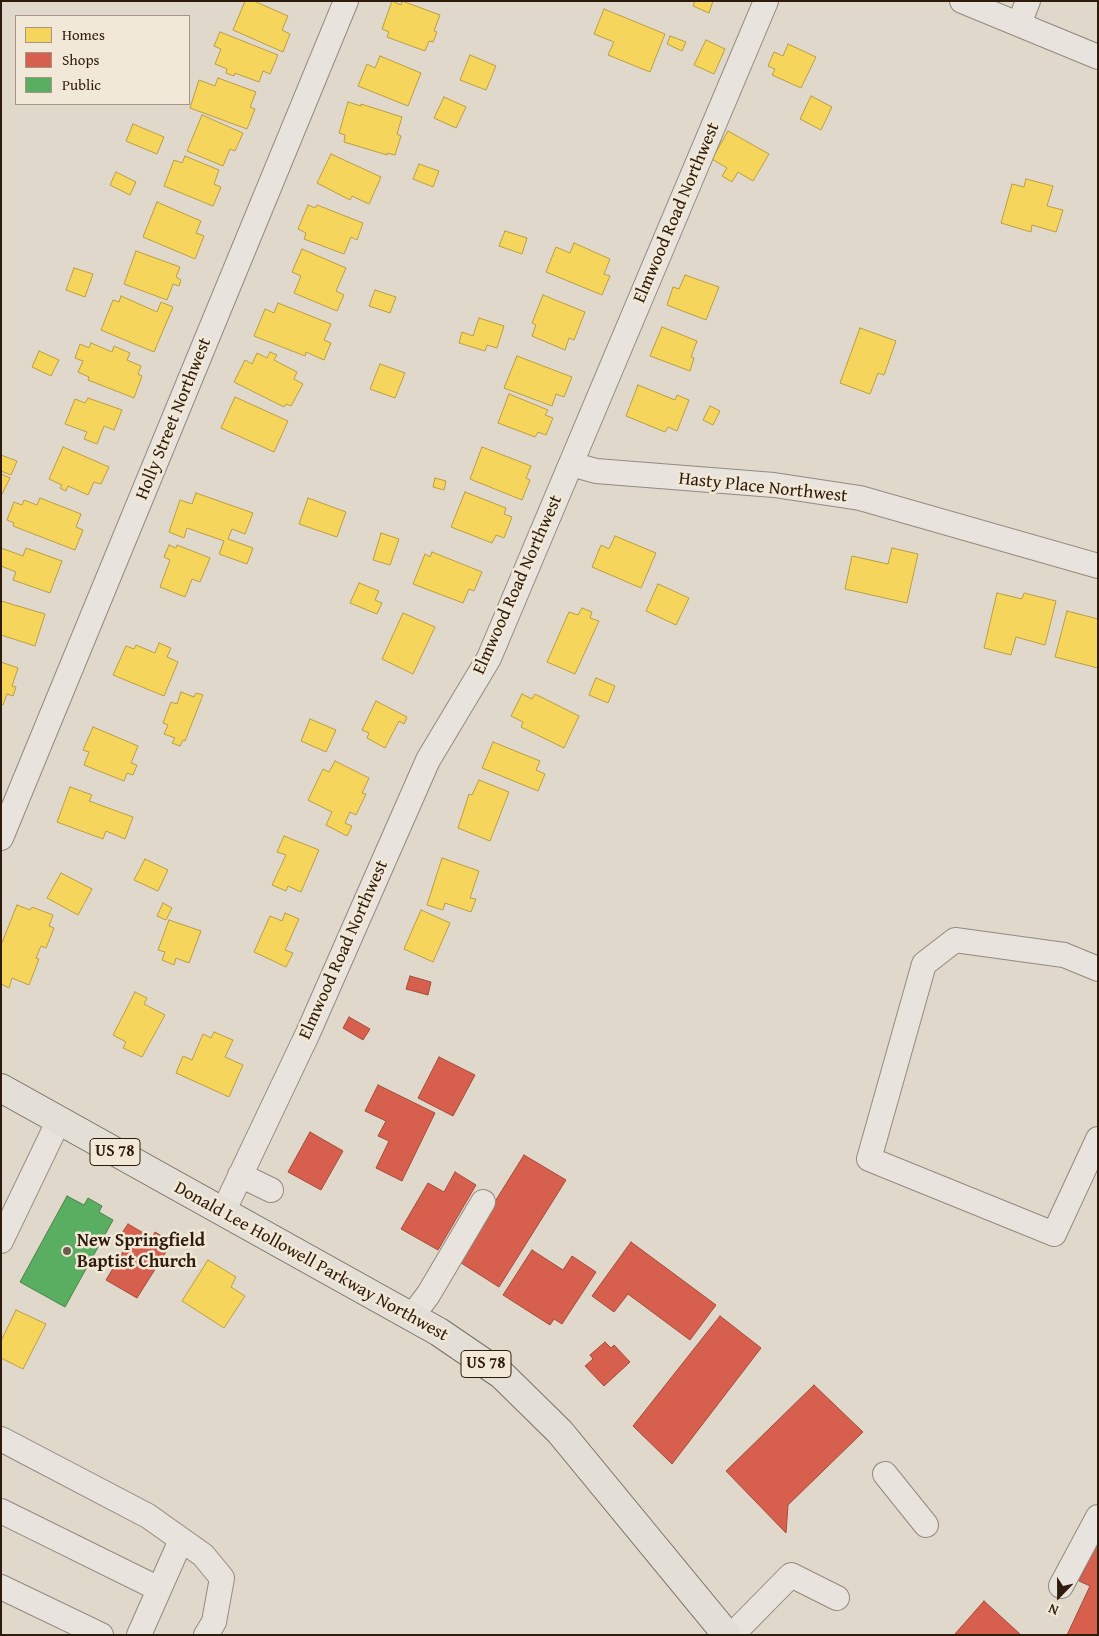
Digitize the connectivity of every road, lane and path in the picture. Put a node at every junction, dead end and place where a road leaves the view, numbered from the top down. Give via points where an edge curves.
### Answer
1 (346, 1) edge
2 (766, 1) edge
3 (962, 1) edge
4 (1028, 1) edge
5 (1019, 24) junction
6 (1098, 56) edge
7 (571, 464) junction
8 (1098, 566) edge
9 (1, 838) edge
10 (1098, 970) edge
11 (1, 1088) edge
12 (59, 1120) junction
13 (1098, 1139) edge
14 (1092, 1167) edge
15 (240, 1175) junction
16 (271, 1190) dead end
17 (484, 1202) dead end
18 (223, 1212) junction
19 (1, 1241) edge
20 (412, 1316) junction
21 (1, 1439) edge
22 (885, 1474) dead end
23 (1, 1511) edge
24 (1098, 1517) edge
25 (926, 1525) dead end
26 (181, 1540) junction
27 (1061, 1586) dead end
28 (1, 1587) edge
29 (160, 1589) junction
30 (837, 1598) dead end
31 (101, 1635) edge
32 (139, 1635) edge
33 (206, 1635) edge
34 (727, 1635) edge
35 (732, 1635) edge

1 - 9 street, Holly Street Northwest
2 - 7 street, Elmwood Road Northwest
3 - 5 street
4 - 5 street
5 - 6 street
7 - 8 street, Hasty Place Northwest via 596,471 774,485 860,498
7 - 15 street, Elmwood Road Northwest via 489,658 428,760 308,1033
10 - 14 street via 1064,955 955,940 924,964 869,1159 1054,1234
11 - 12 main road, Donald Lee Hollowell Parkway Northwest / US 78
12 - 18 main road, Donald Lee Hollowell Parkway Northwest / US 78
12 - 19 street
13 - 14 street
15 - 16 street
15 - 18 street, Elmwood Road Northwest
17 - 20 street
18 - 20 main road, Donald Lee Hollowell Parkway Northwest / US 78
20 - 34 main road, Donald Lee Hollowell Parkway Northwest / US 78 via 502,1375 560,1432
21 - 26 street via 148,1516
22 - 25 street
23 - 29 street
24 - 27 street
26 - 29 street
26 - 33 street via 203,1555 222,1578 214,1622
28 - 31 street
29 - 32 street
30 - 35 street via 791,1575

